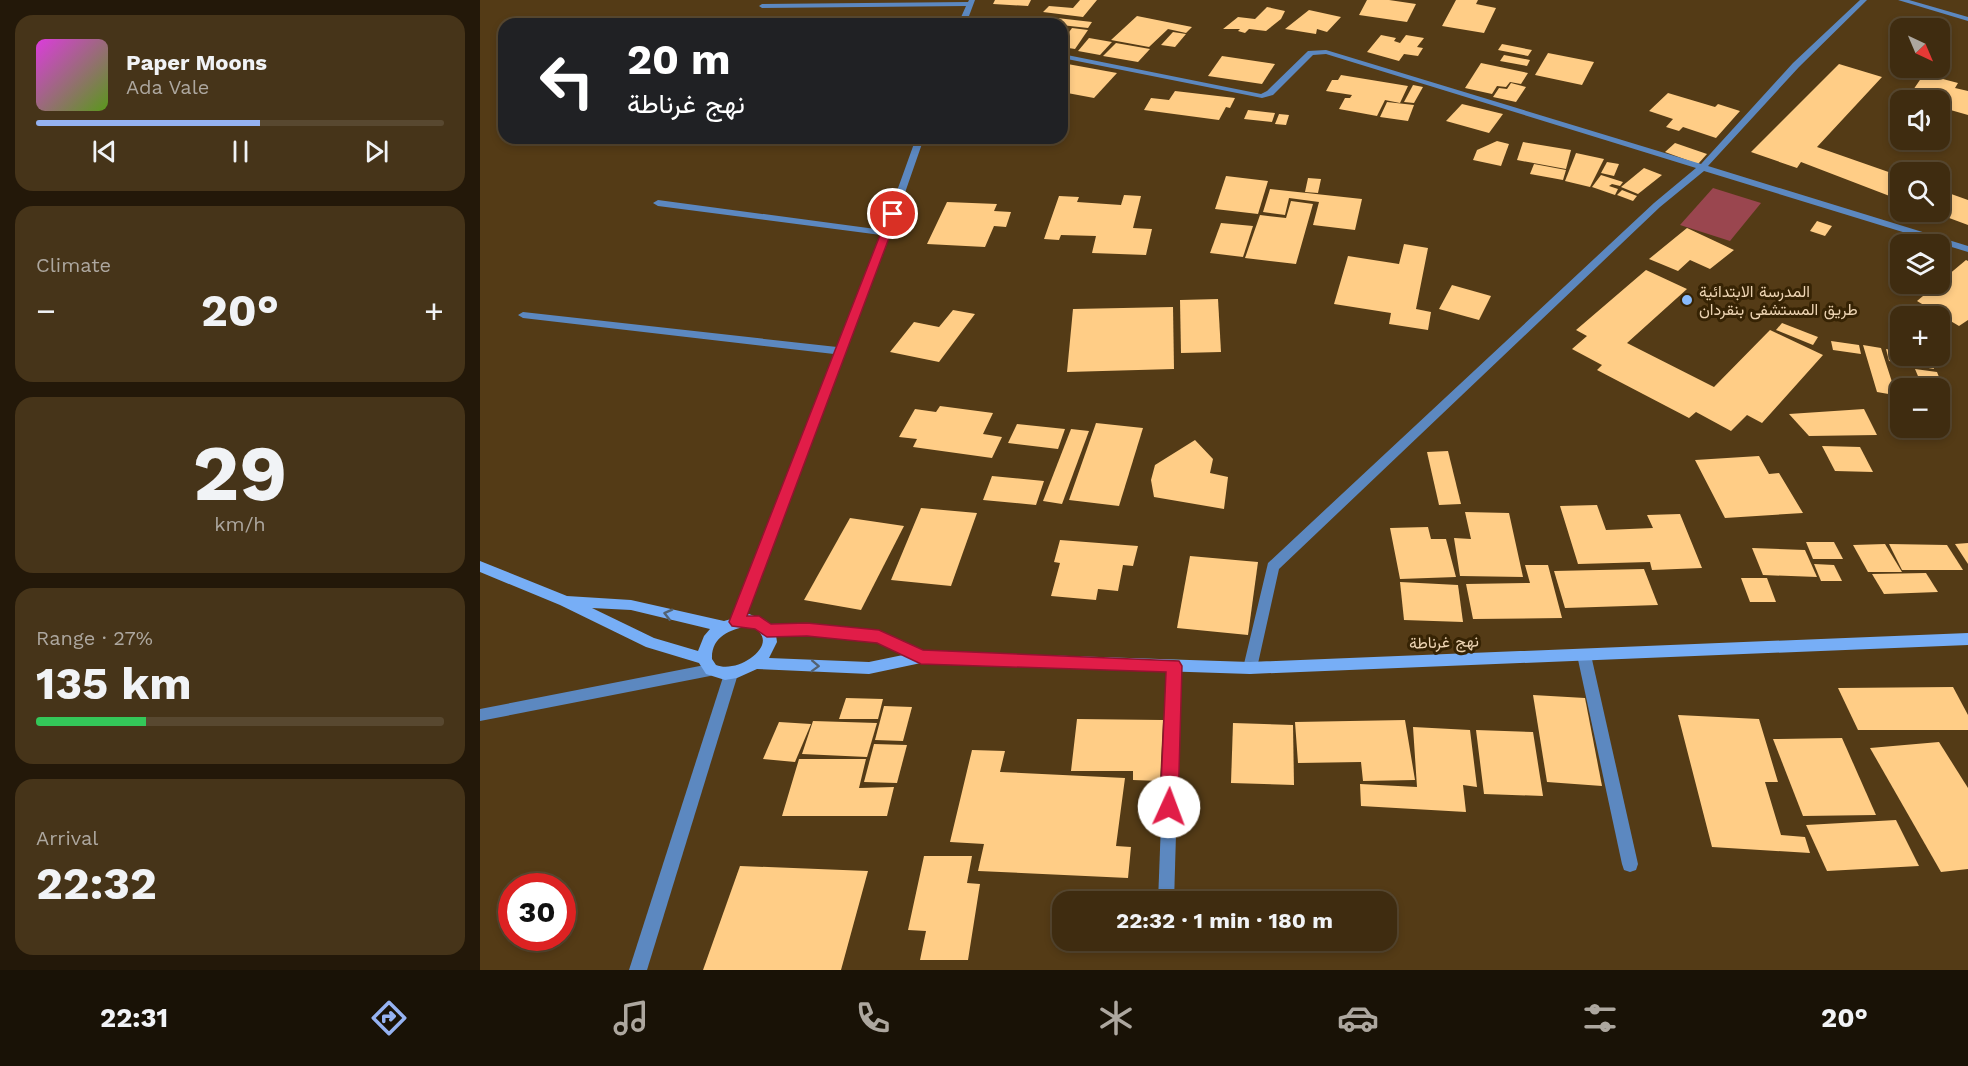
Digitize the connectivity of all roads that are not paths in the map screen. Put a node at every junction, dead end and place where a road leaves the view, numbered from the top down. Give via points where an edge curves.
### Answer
1 (1864, 0) edge
2 (1901, 0) edge
3 (971, 2) edge
4 (762, 6) dead end
5 (964, 18) edge
6 (1968, 19) edge
7 (1068, 57) edge
8 (918, 144) edge
9 (1702, 168) junction
10 (658, 203) dead end
11 (886, 233) junction
12 (1968, 249) edge
13 (523, 315) dead end
14 (840, 351) junction
15 (480, 566) edge
16 (565, 601) junction
17 (731, 624) junction
18 (767, 630) junction
19 (1968, 639) edge
20 (1584, 655) junction
21 (921, 657) junction
22 (757, 663) junction
23 (707, 664) junction
24 (1174, 666) junction
25 (1250, 668) junction
26 (731, 674) junction
27 (480, 715) edge
28 (1630, 864) dead end
29 (1166, 891) edge
30 (638, 970) edge

1 - 9 street via 1796,65
2 - 6 street
3 - 4 street
3 - 5 street
7 - 9 street via 1262,96 1270,93 1311,53 1326,52
8 - 11 street
9 - 12 street
9 - 25 street via 1657,205 1273,567
10 - 11 street
11 - 14 street
13 - 14 street
14 - 17 street
15 - 16 main road
17 -> 16 main road via 631,605
16 - 23 main road via 651,643
17 - 18 main road via 759,622
17 - 23 main road via 713,635 705,647
18 - 21 main road via 879,636
18 - 22 main road via 770,641
19 - 20 main road, نهج غرناطة
20 - 25 main road, نهج غرناطة
20 - 28 street
22 -> 21 main road via 869,668
21 - 24 main road, نهج غرناطة
22 - 26 main road
23 - 26 main road via 719,674
23 - 27 street
24 - 25 main road, نهج غرناطة
24 - 29 street
26 - 30 street

